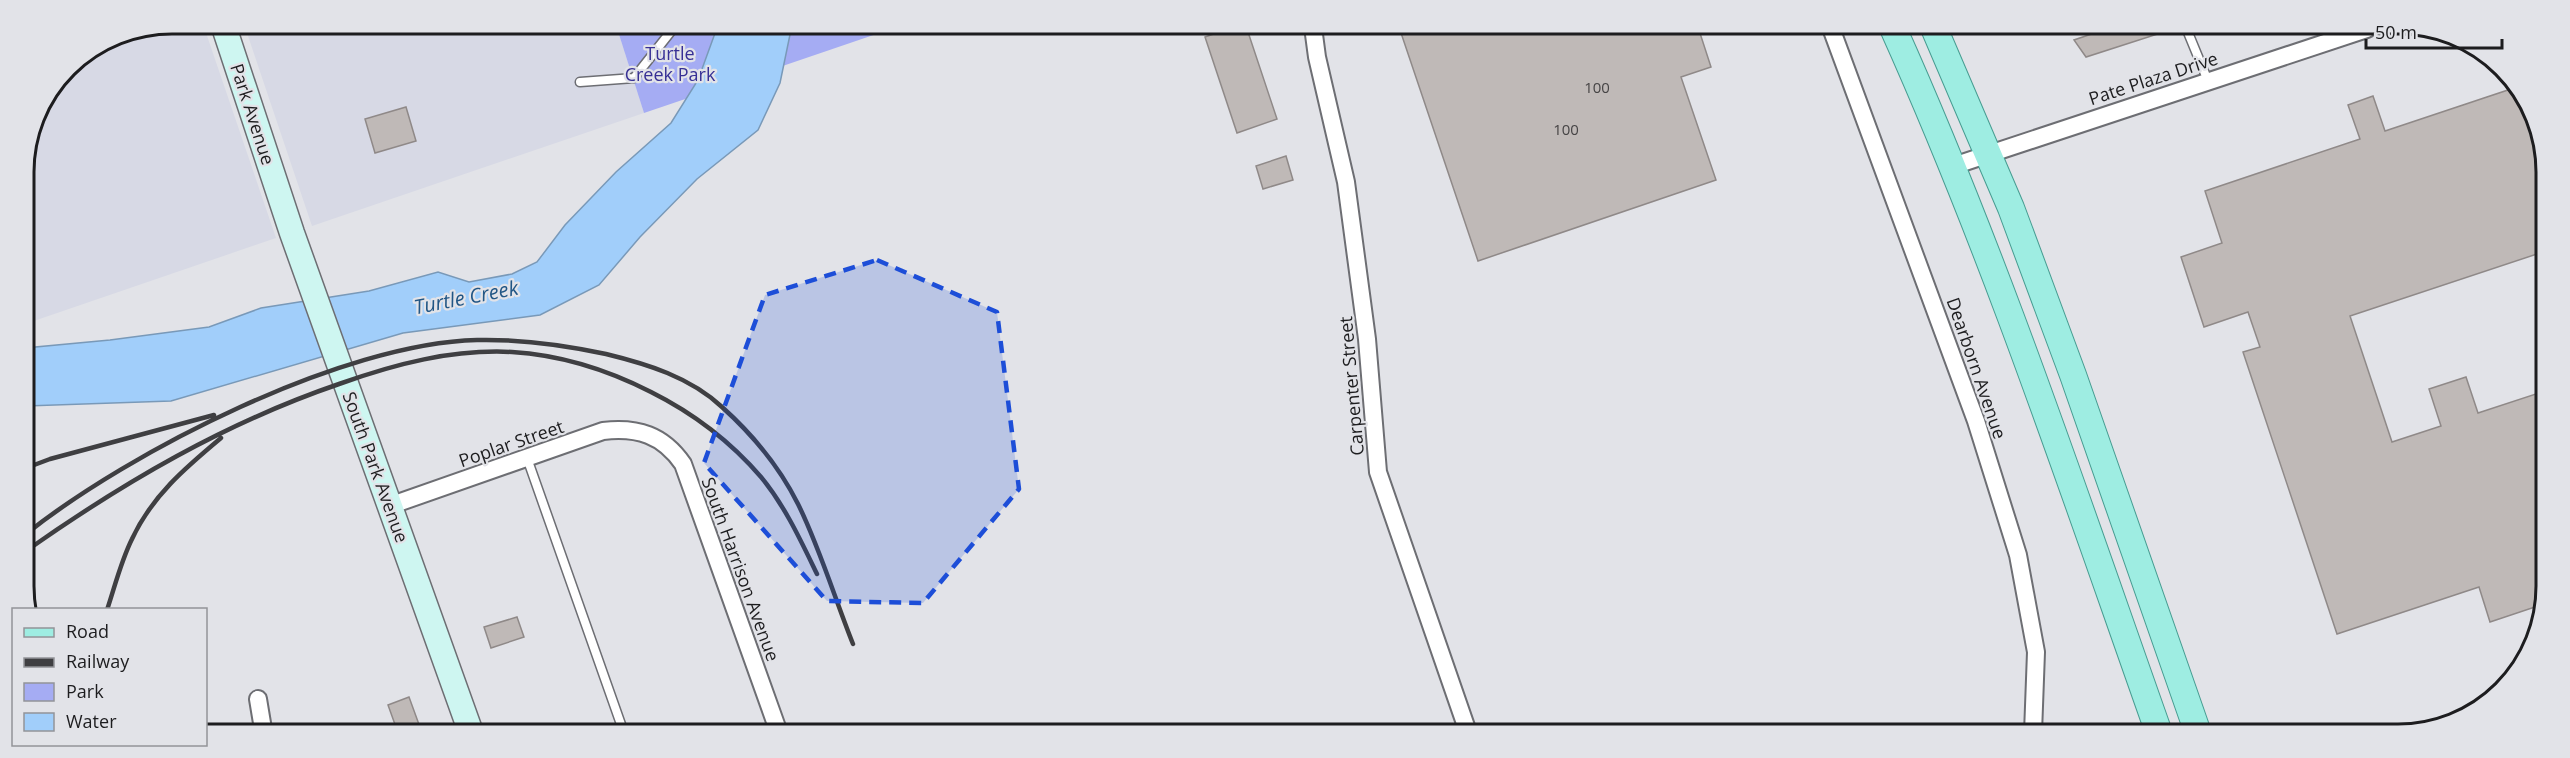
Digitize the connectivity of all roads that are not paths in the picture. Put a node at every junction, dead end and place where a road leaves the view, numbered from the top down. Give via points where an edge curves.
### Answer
1 (227, 35) edge
2 (668, 35) edge
3 (1314, 35) edge
4 (1834, 35) edge
5 (1896, 35) edge
6 (1937, 35) edge
7 (2189, 35) edge
8 (2334, 35) edge
9 (2208, 81) junction
10 (579, 82) dead end
11 (1989, 153) junction
12 (1953, 166) junction
13 (283, 205) joint
14 (648, 435) joint
15 (527, 458) junction
16 (389, 506) junction
17 (258, 699) dead end
18 (1465, 723) edge
19 (2033, 723) edge
20 (2155, 723) edge
21 (2195, 723) edge
22 (262, 724) edge
23 (468, 724) edge
24 (621, 724) edge
25 (775, 724) edge

1 - 13 street, Park Avenue
2 - 10 lane via 634,78
3 - 18 street, Carpenter Street via 1348,193 1367,339 1378,472
4 - 19 street, Dearborn Avenue via 1976,421 2018,555 2036,652
5 - 12 main road
6 - 11 main road
7 - 9 lane
8 - 9 street, Pate Plaza Drive
9 - 11 street, Pate Plaza Drive
11 - 12 street, Pate Plaza Drive
11 - 21 main road via 2073,375
12 - 20 main road
13 - 16 street, South Park Avenue
14 - 15 street, Poplar Street via 603,431
14 - 25 street, South Harrison Avenue via 672,449 682,464
15 - 16 street, Poplar Street
15 - 24 lane
16 - 23 street, South Park Avenue
17 - 22 street

